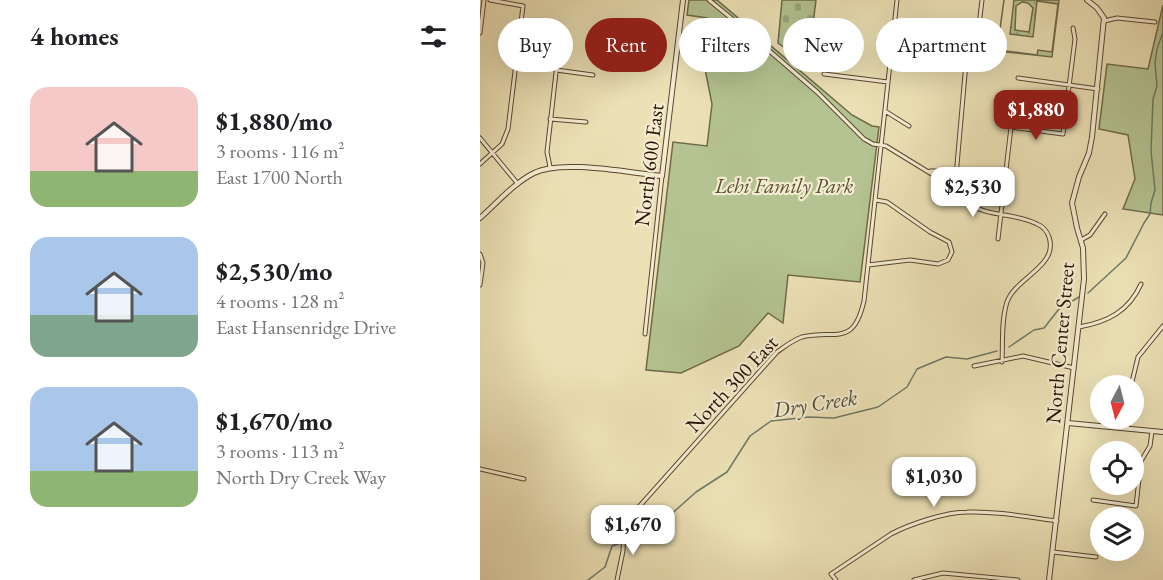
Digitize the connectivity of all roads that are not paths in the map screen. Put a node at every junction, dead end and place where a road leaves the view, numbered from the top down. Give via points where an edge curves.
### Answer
1 (484, 0) edge
2 (490, 0) edge
3 (683, 0) edge
4 (709, 0) edge
5 (897, 0) edge
6 (982, 0) edge
7 (1087, 0) edge
8 (522, 18) edge
9 (731, 18) edge
10 (1104, 21) junction
11 (1155, 22) dead end
12 (1073, 28) dead end
13 (480, 32) edge
14 (771, 52) edge
15 (515, 72) edge
16 (556, 72) edge
17 (571, 72) edge
18 (824, 74) dead end
19 (593, 75) dead end
20 (1018, 78) dead end
21 (888, 82) junction
22 (1070, 85) junction
23 (1098, 89) junction
24 (885, 111) junction
25 (550, 119) junction
26 (586, 122) dead end
27 (909, 126) dead end
28 (480, 138) edge
29 (882, 146) junction
30 (493, 154) junction
31 (958, 159) junction
32 (480, 164) edge
33 (550, 167) junction
34 (946, 170) junction
35 (928, 171) junction
36 (662, 176) junction
37 (956, 177) junction
38 (945, 182) junction
39 (518, 184) junction
40 (960, 195) junction
41 (875, 200) junction
42 (1106, 214) dead end
43 (1002, 215) junction
44 (480, 218) edge
45 (998, 239) dead end
46 (1081, 240) junction
47 (480, 254) edge
48 (868, 265) junction
49 (1142, 284) dead end
50 (480, 285) edge
51 (1079, 327) junction
52 (1163, 327) edge
53 (645, 334) dead end
54 (1002, 362) junction
55 (974, 366) dead end
56 (1074, 368) junction
57 (1134, 375) edge
58 (1068, 423) junction
59 (1090, 425) edge
60 (1135, 429) edge
61 (1152, 431) junction
62 (1163, 432) edge
63 (480, 469) edge
64 (524, 479) dead end
65 (1093, 500) dead end
66 (1056, 521) junction
67 (1053, 552) junction
68 (1090, 556) edge
69 (617, 580) edge
70 (836, 580) edge
71 (914, 580) edge
72 (1018, 580) edge
73 (1049, 580) edge

1 - 13 street
2 - 8 street via 523,6
3 - 36 street, North 600 East
4 - 9 street
5 - 21 street, North 300 East
6 - 31 street via 977,42 966,63
7 - 10 street
10 - 11 street via 1117,18
10 - 23 street, North Center Street
12 - 22 street
14 - 29 street via 864,139
15 - 30 street via 508,129
16 - 25 street
17 - 19 street
18 - 21 street
20 - 22 street
21 - 24 street, North 300 East
22 - 23 street
22 - 43 street via 1063,134 1011,127
23 - 46 street, North Center Street via 1089,153 1072,203
24 - 27 street
24 - 29 street, North 300 East
25 - 26 street
25 - 33 street
28 - 30 street
29 - 35 street
29 - 41 street, North 300 East
30 - 32 street
30 - 39 street
31 - 34 street
31 - 37 street
33 - 36 street
33 - 39 street
34 - 35 street
34 - 37 street via 953,171
34 - 38 street via 942,175
35 - 38 street
36 - 53 street, North 600 East
37 - 38 street via 952,183
37 - 40 street
38 - 40 street
39 - 44 street
40 - 43 street via 971,206
41 - 48 street, North 300 East
41 - 48 street via 887,202 949,242 952,252 948,260 938,264 910,260
42 - 46 street via 1090,235
43 - 45 street
43 - 54 street via 1037,224 1047,232 1050,241 1045,261 1006,303
46 - 51 street, North Center Street via 1084,270
47 - 50 street
48 - 69 street, North 300 East via 861,311 854,327 834,336 803,337 777,352 628,519
49 - 51 street via 1136,296 1116,315
51 - 56 street, North Center Street
52 - 57 street via 1138,357
54 - 55 street
54 - 56 street via 1023,356
56 - 58 street, North Center Street
58 - 59 street
58 - 66 street, North Center Street
60 - 61 street
61 - 62 street
61 - 65 street via 1150,446 1141,462 1136,506
63 - 64 street
66 - 67 street, North Center Street
66 - 70 street via 976,512 949,514 899,529 831,574
67 - 68 street
67 - 73 street, North Center Street
71 - 72 street via 943,573

